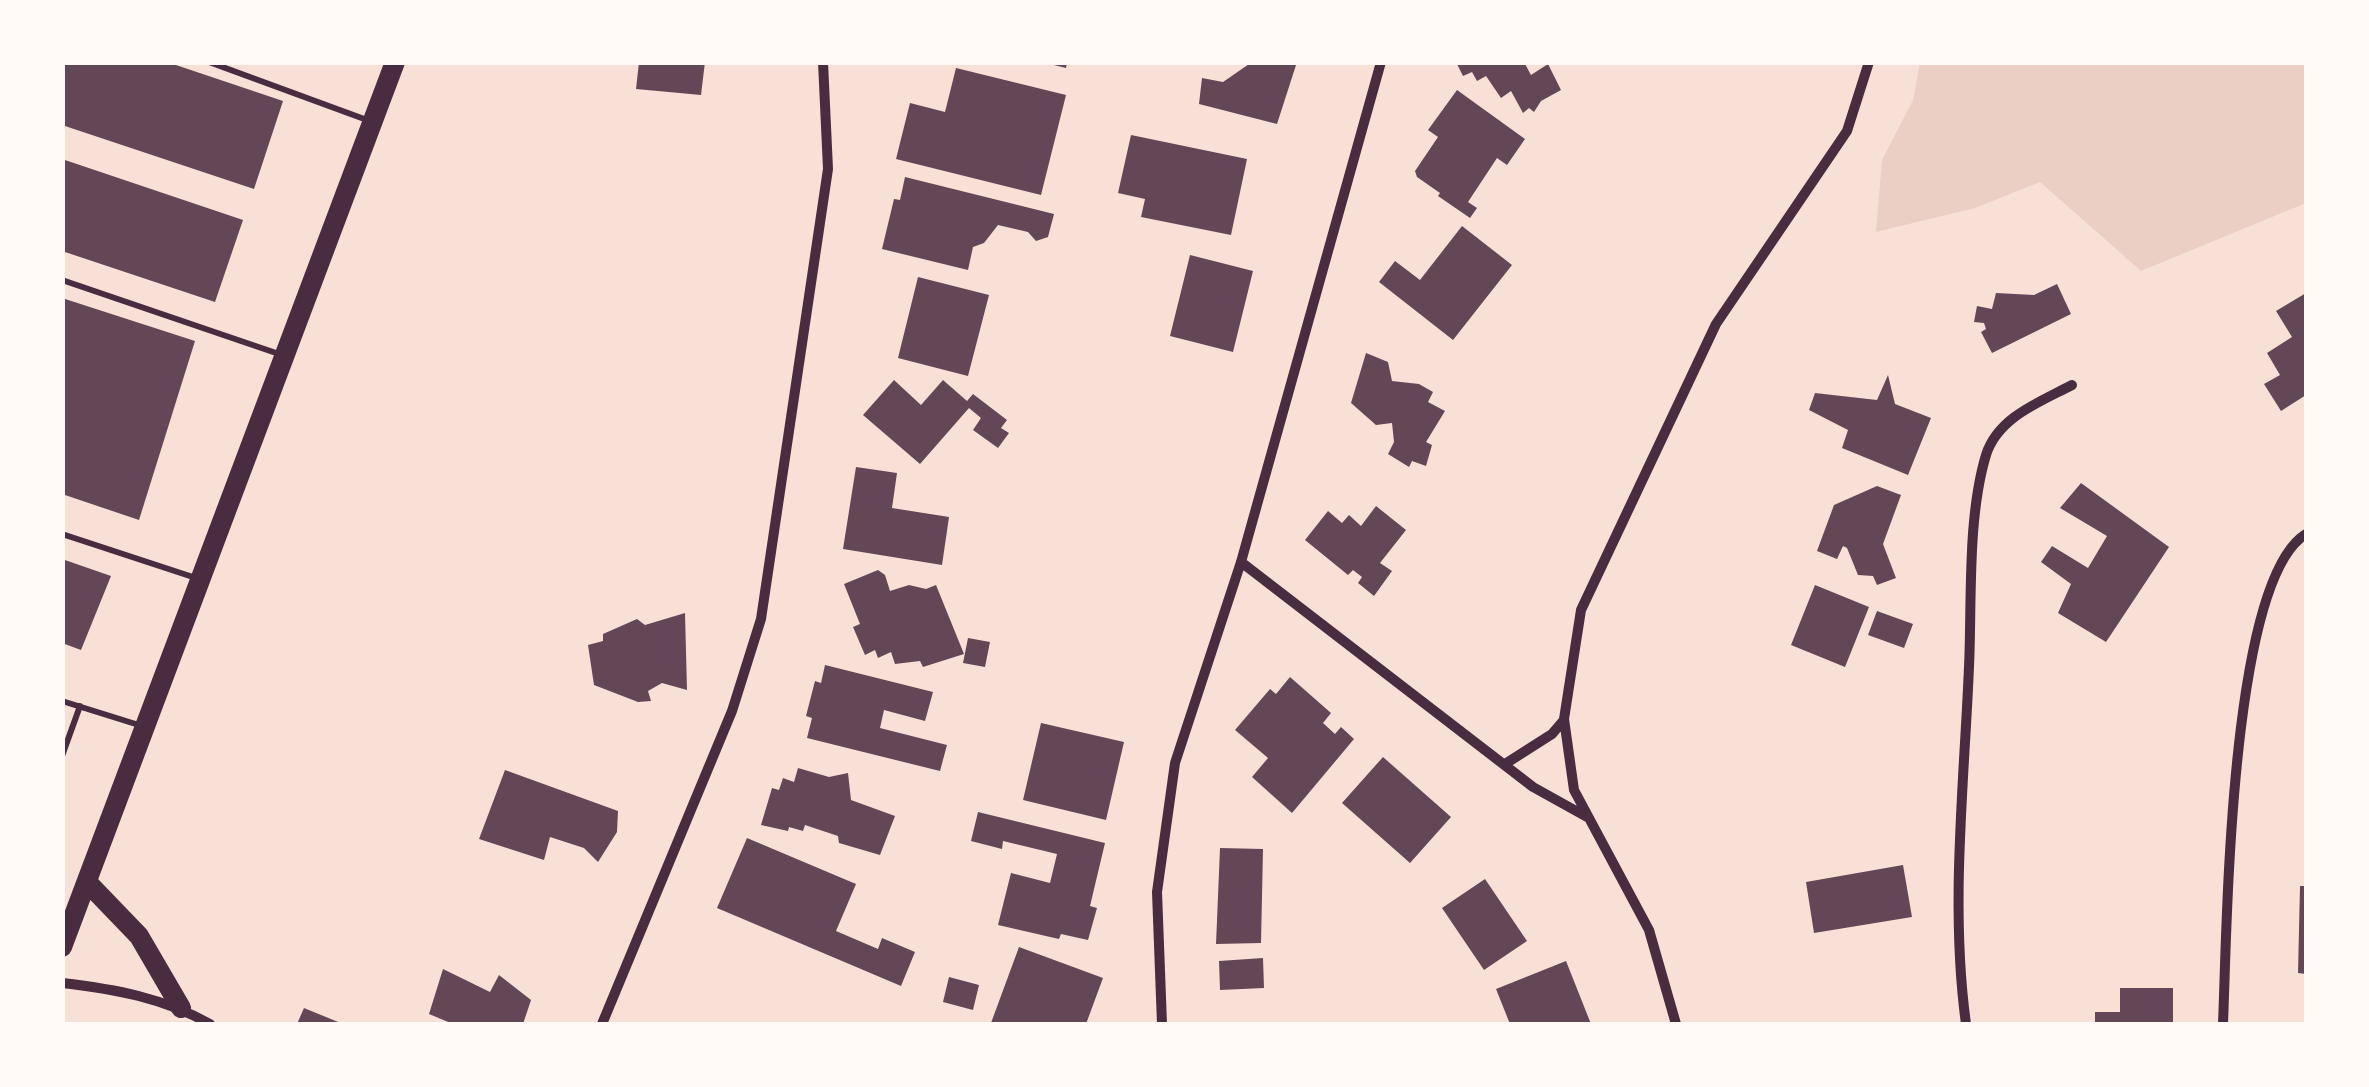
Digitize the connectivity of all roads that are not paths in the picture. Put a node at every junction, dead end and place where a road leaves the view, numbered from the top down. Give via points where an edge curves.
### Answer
1 (209, 62) edge
2 (396, 62) edge
3 (823, 62) edge
4 (1381, 62) edge
5 (1868, 62) edge
6 (373, 122) junction
7 (62, 280) edge
8 (285, 356) junction
9 (2072, 385) dead end
10 (62, 534) edge
11 (2306, 534) edge
12 (1240, 562) junction
13 (201, 580) junction
14 (62, 701) edge
15 (80, 706) junction
16 (1564, 719) junction
17 (145, 727) junction
18 (62, 756) edge
19 (1505, 764) junction
20 (1588, 817) junction
21 (87, 882) junction
22 (62, 947) edge
23 (62, 982) edge
24 (181, 1008) junction
25 (210, 1024) edge
26 (602, 1024) edge
27 (1162, 1024) edge
28 (1676, 1024) edge
29 (1966, 1024) edge
30 (2222, 1024) edge

1 - 6 lane
2 - 6 main road
3 - 26 street via 828,169 761,619 732,711
4 - 12 street
5 - 16 street via 1848,131 1716,324 1581,610
6 - 8 main road
7 - 8 lane
8 - 13 main road
9 - 29 street via 2020,413 1986,454 1974,539 1958,923
10 - 13 lane
11 - 30 street via 2275,571 2246,679
12 - 19 street
12 - 27 street via 1175,763 1161,840
13 - 17 main road
14 - 15 lane
15 - 17 lane
15 - 18 lane
16 - 19 street
16 - 20 street via 1574,790
17 - 21 main road
19 - 20 street
20 - 28 street via 1649,930
21 - 22 main road
21 - 24 main road via 139,936
23 - 24 street
24 - 25 street

